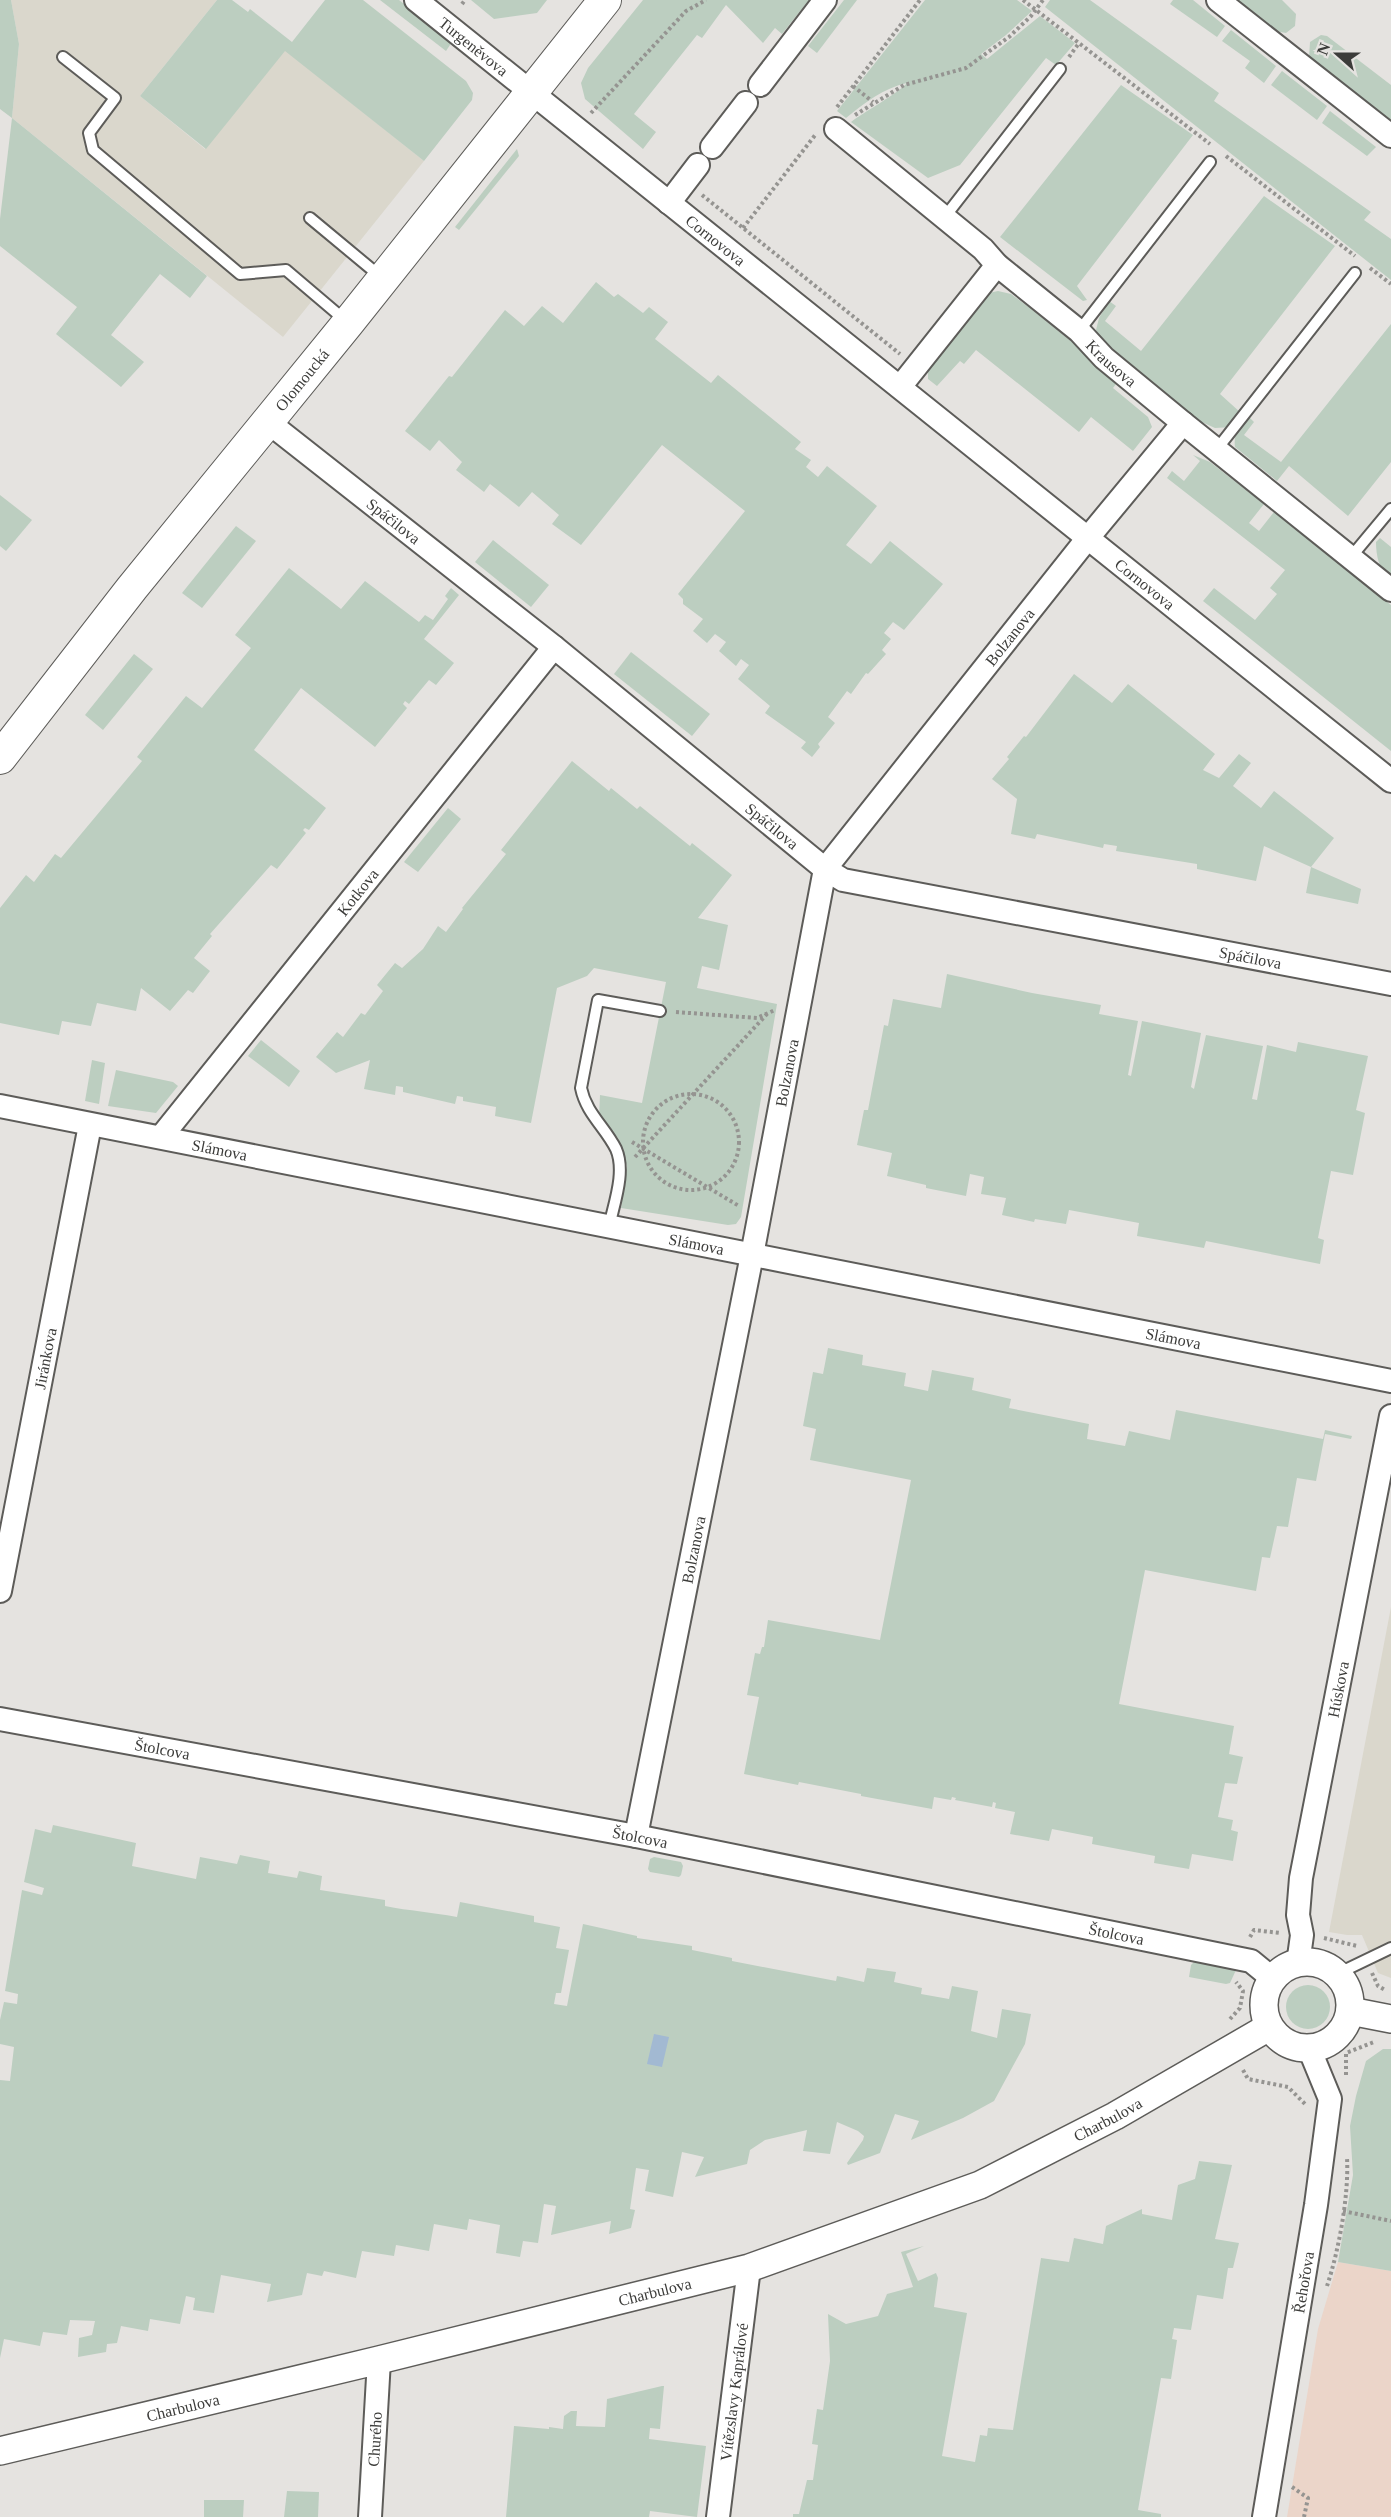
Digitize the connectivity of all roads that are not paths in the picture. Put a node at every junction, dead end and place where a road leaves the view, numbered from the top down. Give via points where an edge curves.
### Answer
1 (416, 0) edge
2 (605, 0) edge
3 (825, 0) edge
4 (1218, 0) edge
5 (63, 57) dead end
6 (1060, 69) dead end
7 (760, 85) dead end
8 (531, 93) junction
9 (746, 103) dead end
10 (836, 129) road end
11 (1391, 136) edge
12 (712, 147) dead end
13 (1210, 162) dead end
14 (692, 173) road end
15 (669, 203) junction
16 (310, 218) dead end
17 (944, 218) junction
18 (997, 265) junction
19 (1355, 273) dead end
20 (384, 279) junction
21 (348, 323) junction
22 (1079, 331) junction
23 (900, 387) junction
24 (268, 422) junction
25 (1183, 423) junction
26 (1217, 449) junction
27 (1391, 508) edge
28 (1087, 539) junction
29 (1351, 557) junction
30 (1391, 590) edge
31 (554, 647) junction
32 (0, 758) edge
33 (1391, 781) edge
34 (825, 869) junction
35 (1391, 984) edge
36 (660, 1011) road end
37 (0, 1106) edge
38 (90, 1125) junction
39 (161, 1137) junction
40 (609, 1227) junction
41 (752, 1255) junction
42 (1391, 1381) edge
43 (1391, 1416) edge
44 (0, 1591) edge
45 (0, 1719) edge
46 (636, 1836) junction
47 (1391, 1948) edge
48 (1298, 1964) junction
49 (1337, 1974) junction
50 (1273, 1979) junction
51 (1350, 2011) junction
52 (1269, 2027) junction
53 (1386, 2031) edge
54 (1309, 2048) junction
55 (749, 2268) junction
56 (379, 2360) junction
57 (0, 2451) edge
58 (370, 2517) edge
59 (718, 2517) edge
60 (1264, 2517) edge

1 - 8 street, Turgeněvova
2 - 8 main road, Olomoucká
3 - 7 street
4 - 11 street
5 - 21 lane via 115,98 89,133 93,150 240,274 286,270
6 - 17 lane
8 - 15 street, Cornovova
8 - 20 main road, Olomoucká
9 - 12 street
10 - 17 street, Krausova
13 - 22 lane
14 - 15 street
15 - 23 street, Cornovova
16 - 20 lane
17 - 18 street, Krausova
18 - 22 street, Krausova
18 - 23 street
19 - 26 lane
20 - 21 main road, Olomoucká
21 - 24 main road, Olomoucká
22 - 25 street, Krausova
23 - 28 street, Cornovova
24 - 31 street, Spáčilova
24 - 32 main road, Olomoucká
25 - 26 street, Krausova
25 - 28 street, Bolzanova
26 - 29 street, Krausova
27 - 29 lane
28 - 33 street, Cornovova
28 - 34 street, Bolzanova
29 - 30 street, Krausova
31 - 34 street, Spáčilova
31 - 39 street, Kotkova
34 - 35 street, Spáčilova via 843,880
34 - 41 street, Bolzanova
36 - 40 lane via 598,1000 581,1088 584,1102 615,1149 620,1172
37 - 38 street, Slámova
38 - 39 street, Slámova
38 - 44 street, Jiránkova
39 - 40 street, Slámova
40 - 41 street, Slámova
41 - 42 street, Slámova
41 - 46 street, Bolzanova
43 - 48 street, Húskova via 1301,1878
45 - 46 street, Štolcova
46 - 50 street, Štolcova via 1251,1962
47 - 49 lane
48 - 49 street via 1319,1964
48 - 50 street
49 - 51 street via 1349,1997
50 - 52 street via 1265,2001
51 - 53 street
51 - 54 street via 1340,2033 1321,2046
52 - 54 street via 1285,2042
52 - 55 street, Charbulova via 1123,2112 980,2185
54 - 60 street, Řehořova via 1330,2099
55 - 56 street, Charbulova
55 - 59 street, Vítězslavy Kaprálové
56 - 57 street, Charbulova
56 - 58 street, Churého

